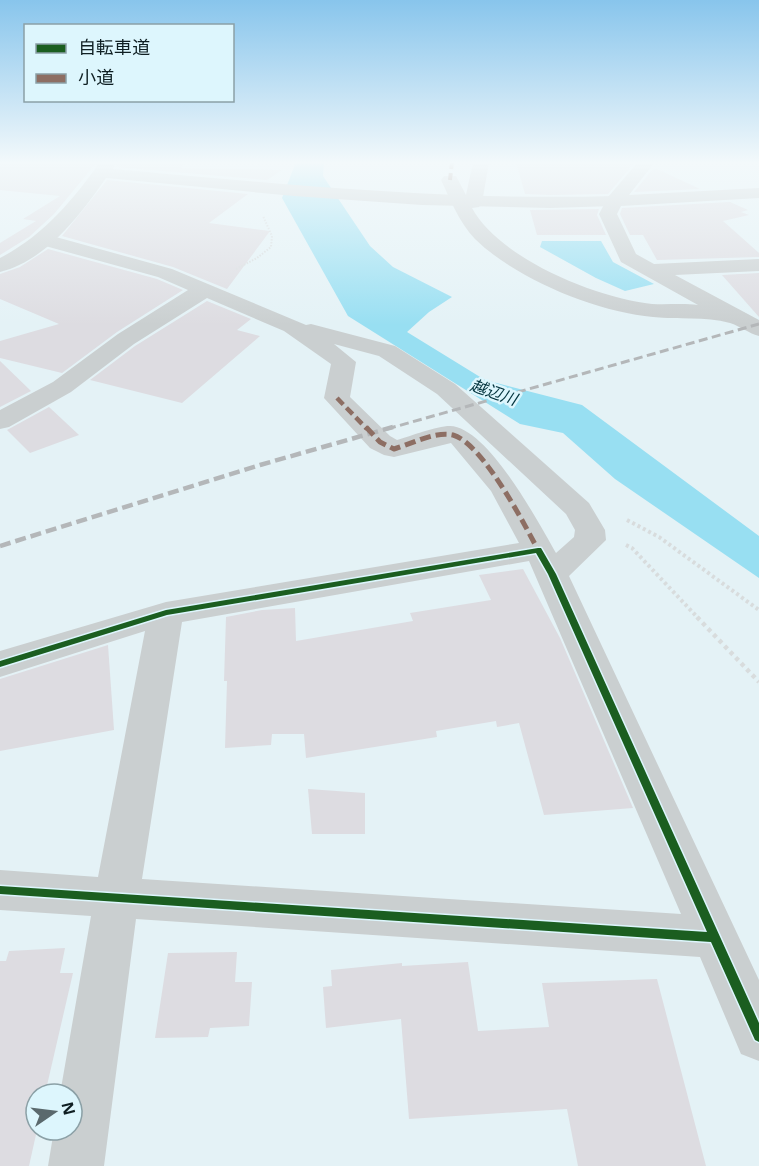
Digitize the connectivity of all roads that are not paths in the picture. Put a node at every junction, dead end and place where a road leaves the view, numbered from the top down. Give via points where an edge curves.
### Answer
1 (69, 216) edge
2 (467, 216) edge
3 (609, 216) edge
4 (45, 240) junction
5 (0, 266) edge
6 (759, 266) edge
7 (649, 270) junction
8 (201, 287) junction
9 (734, 316) junction
10 (292, 326) junction
11 (759, 329) edge
12 (0, 421) edge
13 (545, 562) junction
14 (166, 613) junction
15 (0, 664) edge
16 (0, 891) edge
17 (116, 900) junction
18 (712, 937) junction
19 (759, 1036) edge
20 (76, 1166) edge

1 - 4 street
2 - 9 street via 504,254 586,292 648,311
3 - 7 street via 628,258
4 - 5 street
4 - 8 street via 165,273
6 - 7 street
7 - 9 street
8 - 10 street
8 - 12 street via 62,387
9 - 11 street
10 - 13 street via 344,362 337,398 380,442 394,449 450,434 461,437 504,488
10 - 13 street via 387,351 446,389 584,520 590,540
13 - 14 street
13 - 18 street
14 - 15 street
14 - 17 street
16 - 17 street
17 - 18 street
17 - 20 street
18 - 19 street

